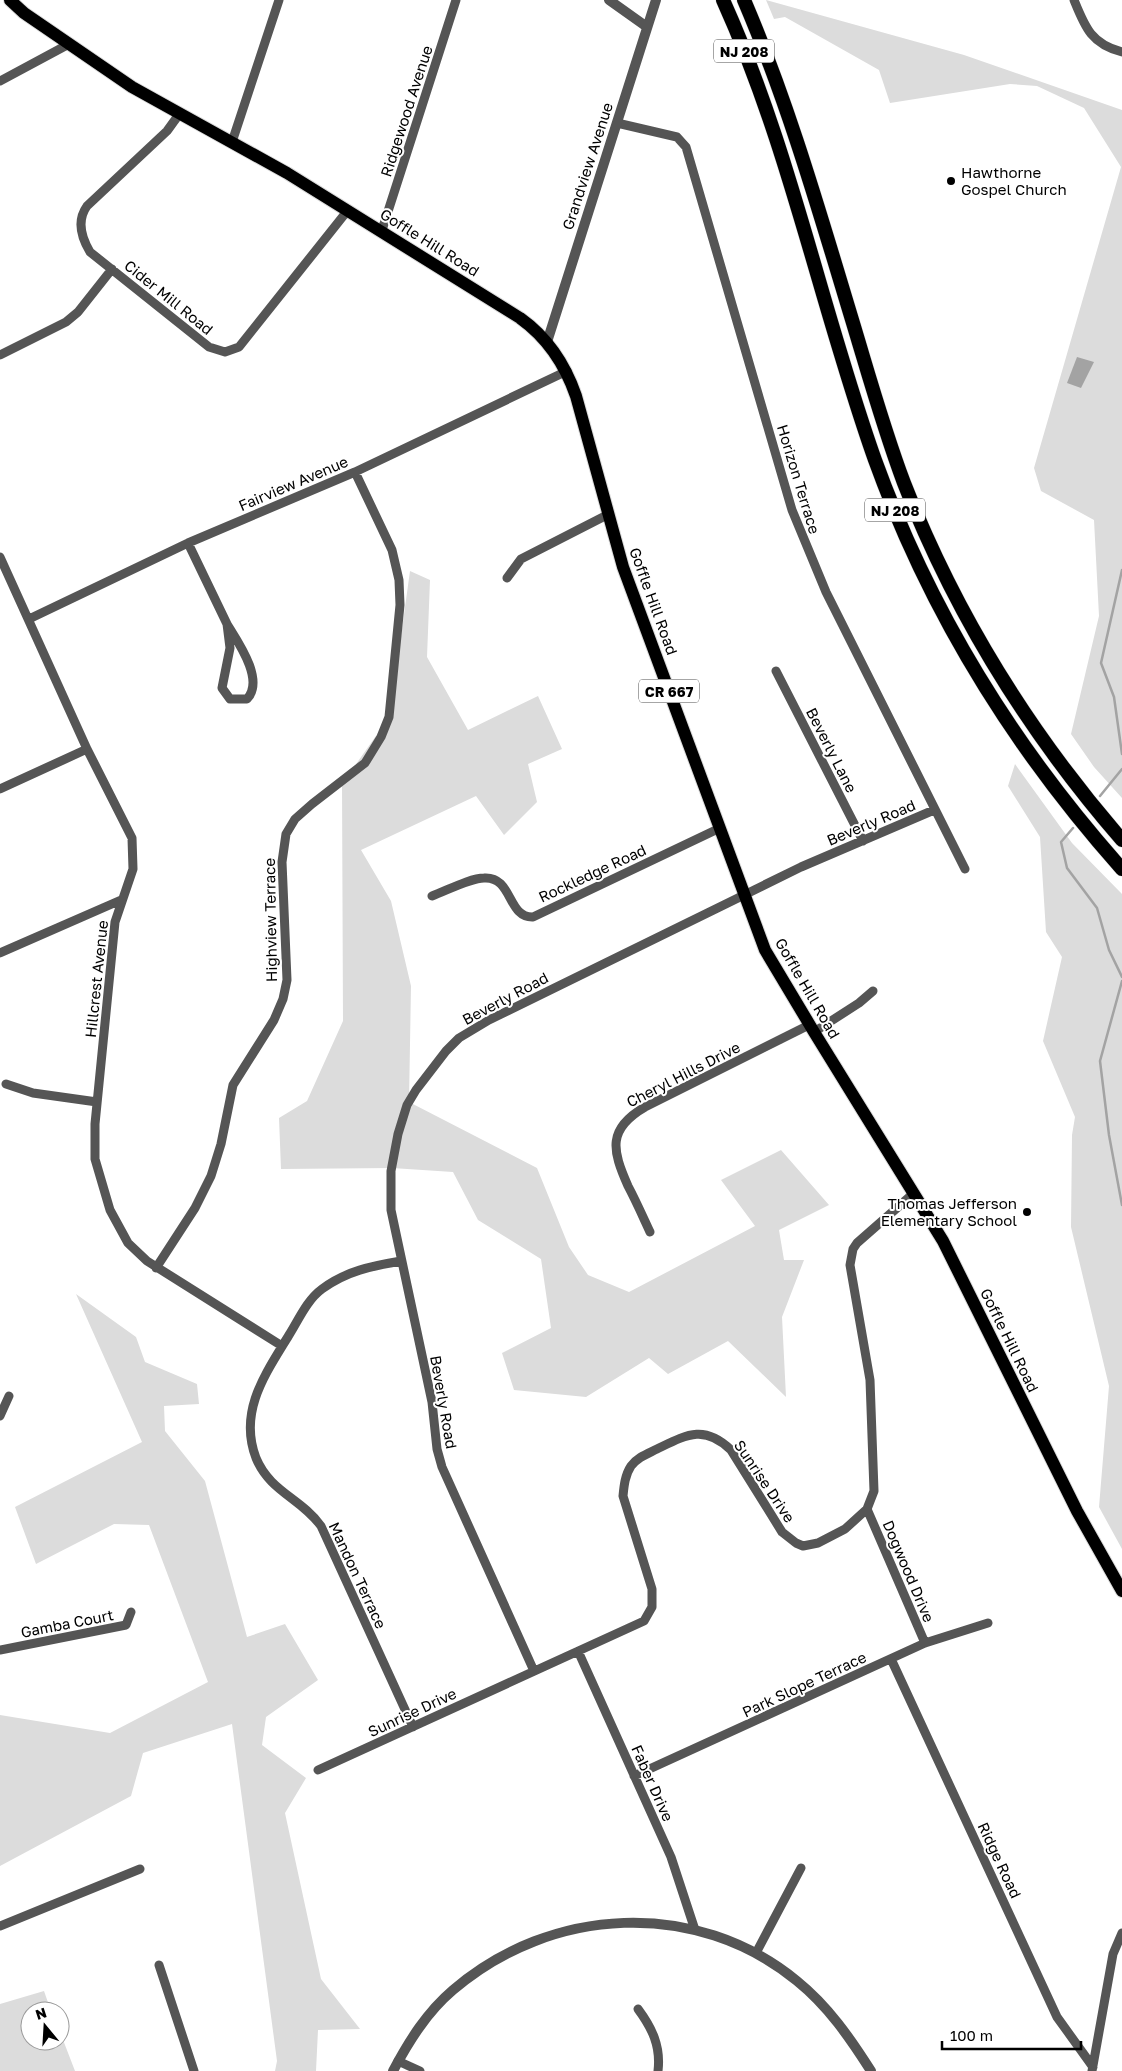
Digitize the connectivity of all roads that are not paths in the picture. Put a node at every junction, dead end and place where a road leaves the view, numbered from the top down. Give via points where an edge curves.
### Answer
1 (10, 0) edge
2 (279, 0) edge
3 (456, 0) edge
4 (609, 0) edge
5 (656, 0) edge
6 (722, 0) edge
7 (744, 0) edge
8 (1074, 0) edge
9 (647, 27) junction
10 (69, 44) junction
11 (1122, 52) edge
12 (0, 81) edge
13 (180, 114) junction
14 (617, 123) junction
15 (232, 142) junction
16 (348, 210) junction
17 (382, 230) junction
18 (112, 269) junction
19 (547, 342) junction
20 (0, 355) edge
21 (567, 372) junction
22 (355, 472) junction
23 (607, 515) junction
24 (188, 543) junction
25 (0, 557) edge
26 (507, 578) dead end
27 (29, 619) junction
28 (227, 624) junction
29 (776, 671) dead end
30 (87, 749) junction
31 (0, 789) edge
32 (934, 810) junction
33 (720, 828) junction
34 (1122, 840) edge
35 (863, 841) junction
36 (965, 869) dead end
37 (1122, 869) edge
38 (744, 895) junction
39 (432, 896) dead end
40 (122, 900) junction
41 (0, 953) edge
42 (873, 991) dead end
43 (811, 1029) junction
44 (6, 1084) dead end
45 (98, 1102) junction
46 (914, 1194) junction
47 (650, 1232) dead end
48 (401, 1261) junction
49 (156, 1268) junction
50 (282, 1346) junction
51 (9, 1396) dead end
52 (0, 1416) edge
53 (867, 1509) junction
54 (1122, 1591) edge
55 (131, 1612) dead end
56 (988, 1623) dead end
57 (925, 1643) junction
58 (0, 1650) edge
59 (578, 1651) junction
60 (892, 1659) junction
61 (534, 1671) junction
62 (413, 1726) junction
63 (318, 1770) dead end
64 (634, 1776) junction
65 (801, 1868) dead end
66 (140, 1869) dead end
67 (0, 1926) edge
68 (695, 1930) junction
69 (1122, 1933) edge
70 (756, 1953) junction
71 (159, 1965) dead end
72 (638, 2009) dead end
73 (398, 2061) junction
74 (1093, 2069) edge
75 (194, 2071) edge
76 (393, 2071) edge
77 (420, 2071) edge
78 (658, 2071) edge
79 (871, 2071) edge

1 - 10 main road, Goffle Hill Road / CR 667
2 - 15 street
3 - 17 street, Ridgewood Avenue
4 - 9 street
5 - 9 street, Grandview Avenue
6 - 37 highway, NJ 208 via 772,126 875,459 914,554 960,646 1010,727 1056,790
7 - 34 highway, NJ 208 via 790,120 890,445 931,546 961,607 1013,695 1066,771
8 - 11 street via 1087,30 1108,48
9 - 14 street, Grandview Avenue
10 - 12 street
10 - 13 main road, Goffle Hill Road / CR 667 via 132,87
13 - 15 main road, Goffle Hill Road / CR 667
13 - 18 street, Cider Mill Road via 167,131 84,210 80,226 85,244
14 - 19 street, Grandview Avenue
14 - 32 street, Horizon Terrace via 677,137 686,147 805,547
15 - 16 main road, Goffle Hill Road / CR 667
16 - 17 main road, Goffle Hill Road / CR 667
16 - 18 street, Cider Mill Road via 243,343 232,351 209,347
17 - 19 main road, Goffle Hill Road / CR 667 via 520,318
18 - 20 street via 78,312 66,322
19 - 21 main road, Goffle Hill Road / CR 667
21 - 22 street, Fairview Avenue
21 - 23 main road, Goffle Hill Road / CR 667
22 - 24 street, Fairview Avenue
22 - 49 street, Highview Terrace via 392,550 399,580 399,614 388,717 381,737 365,764 312,804 286,834 282,862 286,980 282,999 274,1020 233,1084 211,1176 195,1208
23 - 26 street via 522,559
23 - 33 main road, Goffle Hill Road / CR 667 via 623,567
24 - 27 street, Fairview Avenue
24 - 28 street
25 - 27 street, Hillcrest Avenue
27 - 30 street, Hillcrest Avenue
28 - 28 street via 230,648 222,688 230,699 247,698 254,684 251,671
29 - 35 street, Beverly Lane
30 - 31 street
30 - 40 street, Hillcrest Avenue via 132,838 133,868
32 - 35 street, Beverly Road
32 - 36 street, Horizon Terrace
33 - 38 main road, Goffle Hill Road / CR 667
33 - 39 street, Rockledge Road via 533,916 519,912 506,888 493,879 478,878
35 - 38 street, Beverly Road
38 - 43 main road, Goffle Hill Road / CR 667 via 765,950
38 - 48 street, Beverly Road via 488,1020 459,1038 446,1051 407,1105 398,1134 390,1190
40 - 41 street
40 - 45 street, Hillcrest Avenue via 115,922
42 - 43 street, Cheryl Hills Drive via 859,1004
43 - 46 main road, Goffle Hill Road / CR 667
43 - 47 street, Cheryl Hills Drive via 645,1107 623,1123 615,1144 617,1160
44 - 45 street via 40,1094
45 - 49 street, Hillcrest Avenue via 94,1147 98,1173 110,1210 128,1243
46 - 53 street via 857,1243 850,1257 870,1380 874,1491
46 - 54 main road, Goffle Hill Road / CR 667 via 943,1241 1077,1512
48 - 50 street, Mandon Terrace via 354,1271 322,1290 306,1307
48 - 61 street, Beverly Road via 432,1402 442,1467
49 - 50 street, Hillcrest Avenue
50 - 62 street, Mandon Terrace via 259,1385 252,1407 250,1427 257,1459 272,1484 302,1504 321,1526
51 - 52 street
53 - 57 street, Dogwood Drive
53 - 59 street, Sunrise Drive via 845,1529 818,1543 803,1546 782,1532 724,1443 706,1435 676,1439 637,1460 624,1486 624,1496 652,1589 652,1607 638,1625
55 - 58 street, Gamba Court via 126,1625
56 - 57 street, Park Slope Terrace
57 - 60 street, Park Slope Terrace
59 - 61 street, Sunrise Drive
59 - 64 street, Faber Drive
60 - 64 street, Park Slope Terrace
60 - 74 street, Ridge Road via 1057,2017
61 - 62 street, Sunrise Drive
62 - 63 street, Sunrise Drive
64 - 68 street, Faber Drive via 671,1857
65 - 70 street
66 - 67 street
68 - 70 street
68 - 73 street via 636,1922 598,1924 577,1927 527,1943 484,1966 453,1990 418,2029
69 - 74 street via 1114,1954
70 - 79 street via 797,1981 825,2007
71 - 75 street
72 - 78 street via 656,2041
73 - 76 street
73 - 77 street

